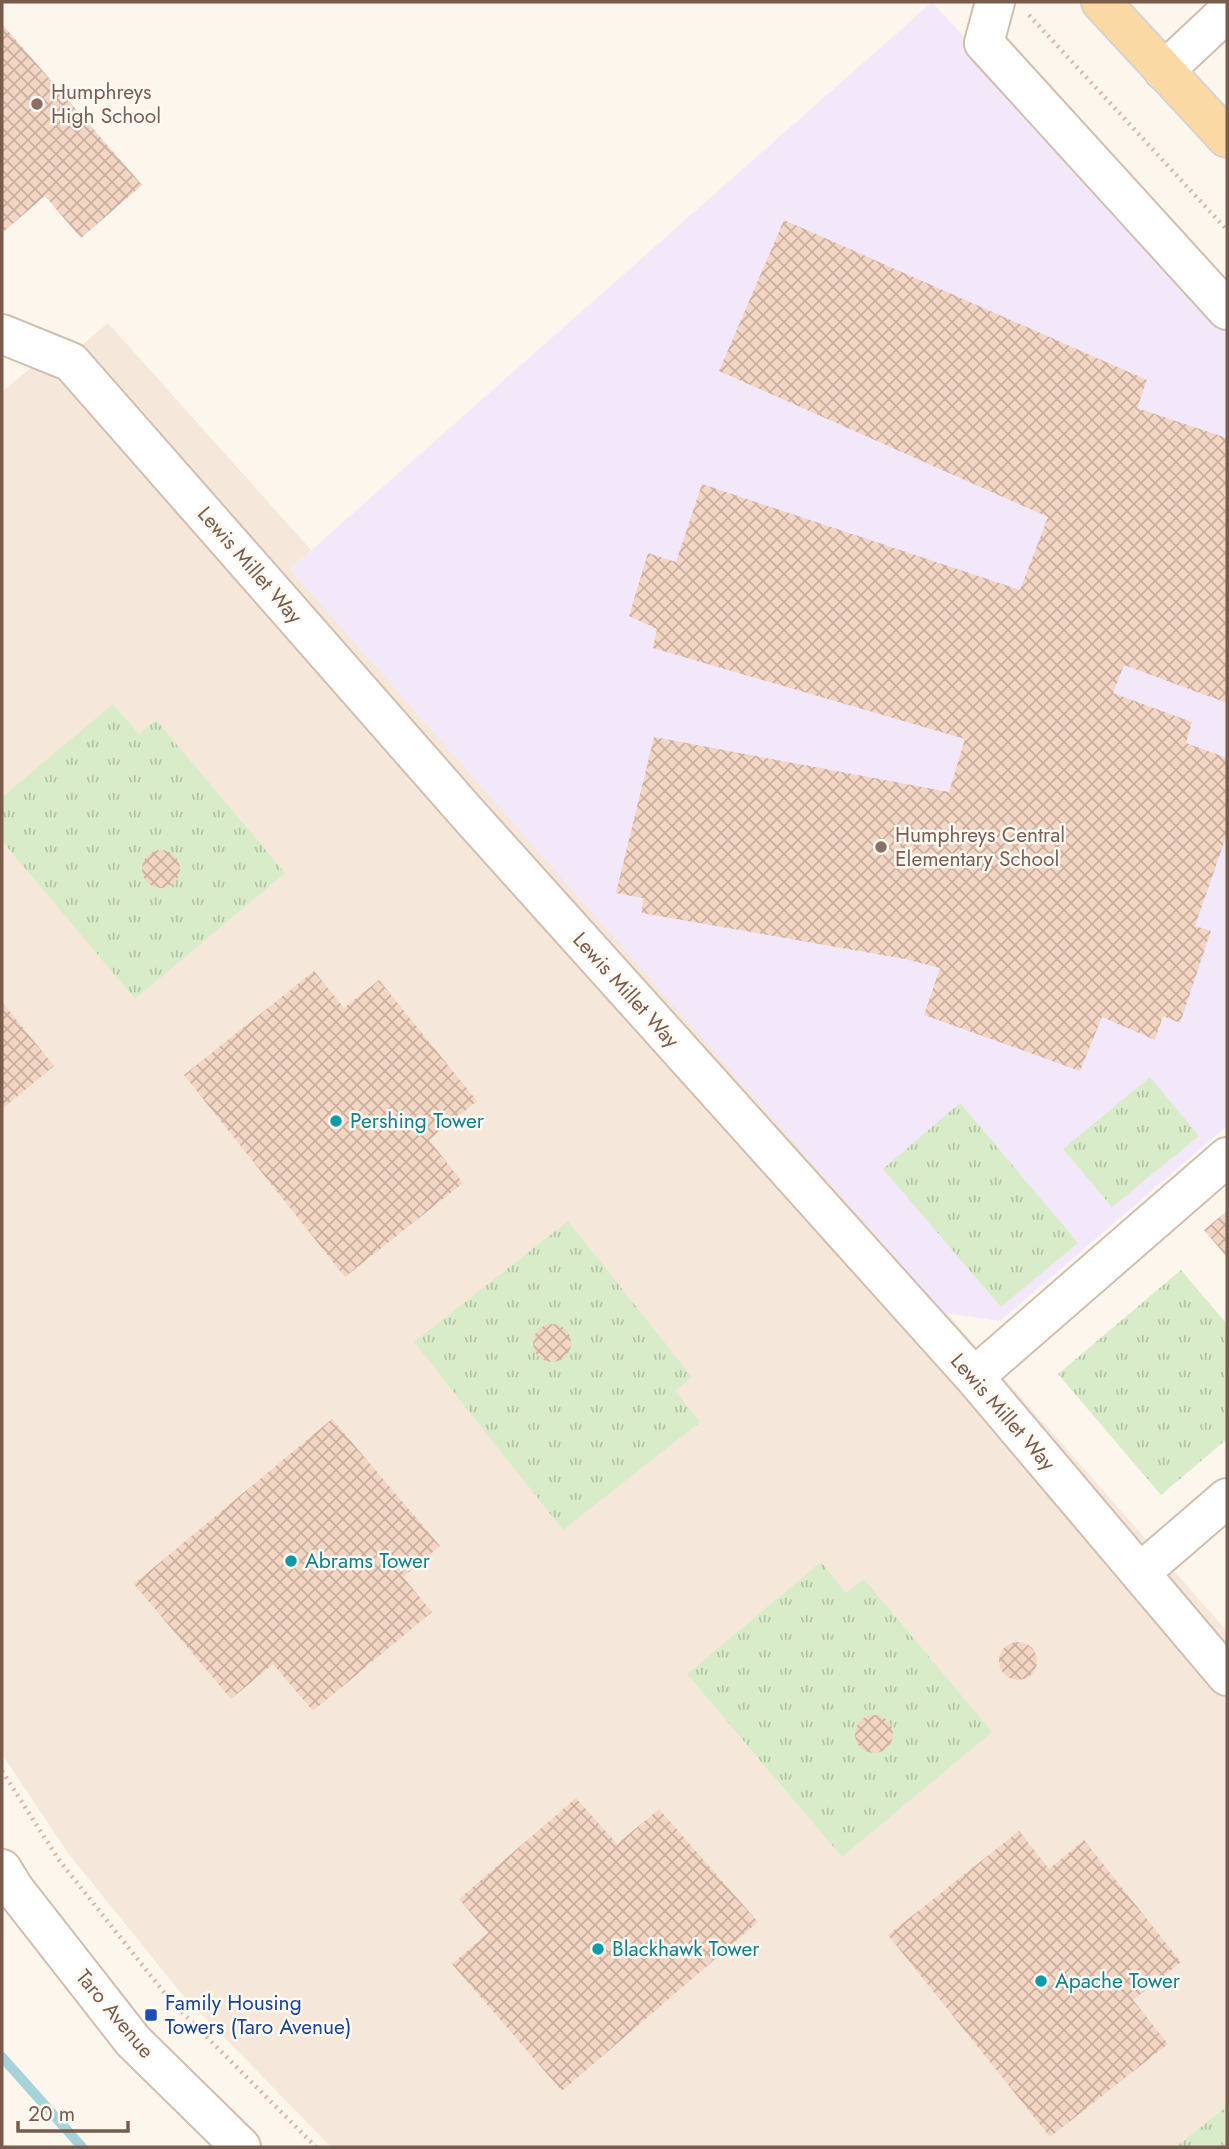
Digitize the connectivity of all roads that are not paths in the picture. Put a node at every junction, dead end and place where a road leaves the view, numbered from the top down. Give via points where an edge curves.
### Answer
1 (1101, 2) edge
2 (1011, 7) edge
3 (1227, 12) edge
4 (1164, 71) junction
5 (1227, 138) edge
6 (1227, 310) edge
7 (6, 341) edge
8 (1227, 1157) edge
9 (974, 1377) junction
10 (1227, 1498) edge
11 (1141, 1572) junction
12 (1227, 1676) edge
13 (2, 1870) edge
14 (241, 2147) edge

1 - 4 main road
2 - 6 street via 984,43
3 - 4 street
4 - 5 main road
7 - 9 street, Lewis Millet Way via 71,362 467,813
8 - 9 street
9 - 11 street, Lewis Millet Way
10 - 11 street
11 - 12 street, Lewis Millet Way
13 - 14 street, Taro Avenue via 133,2041

